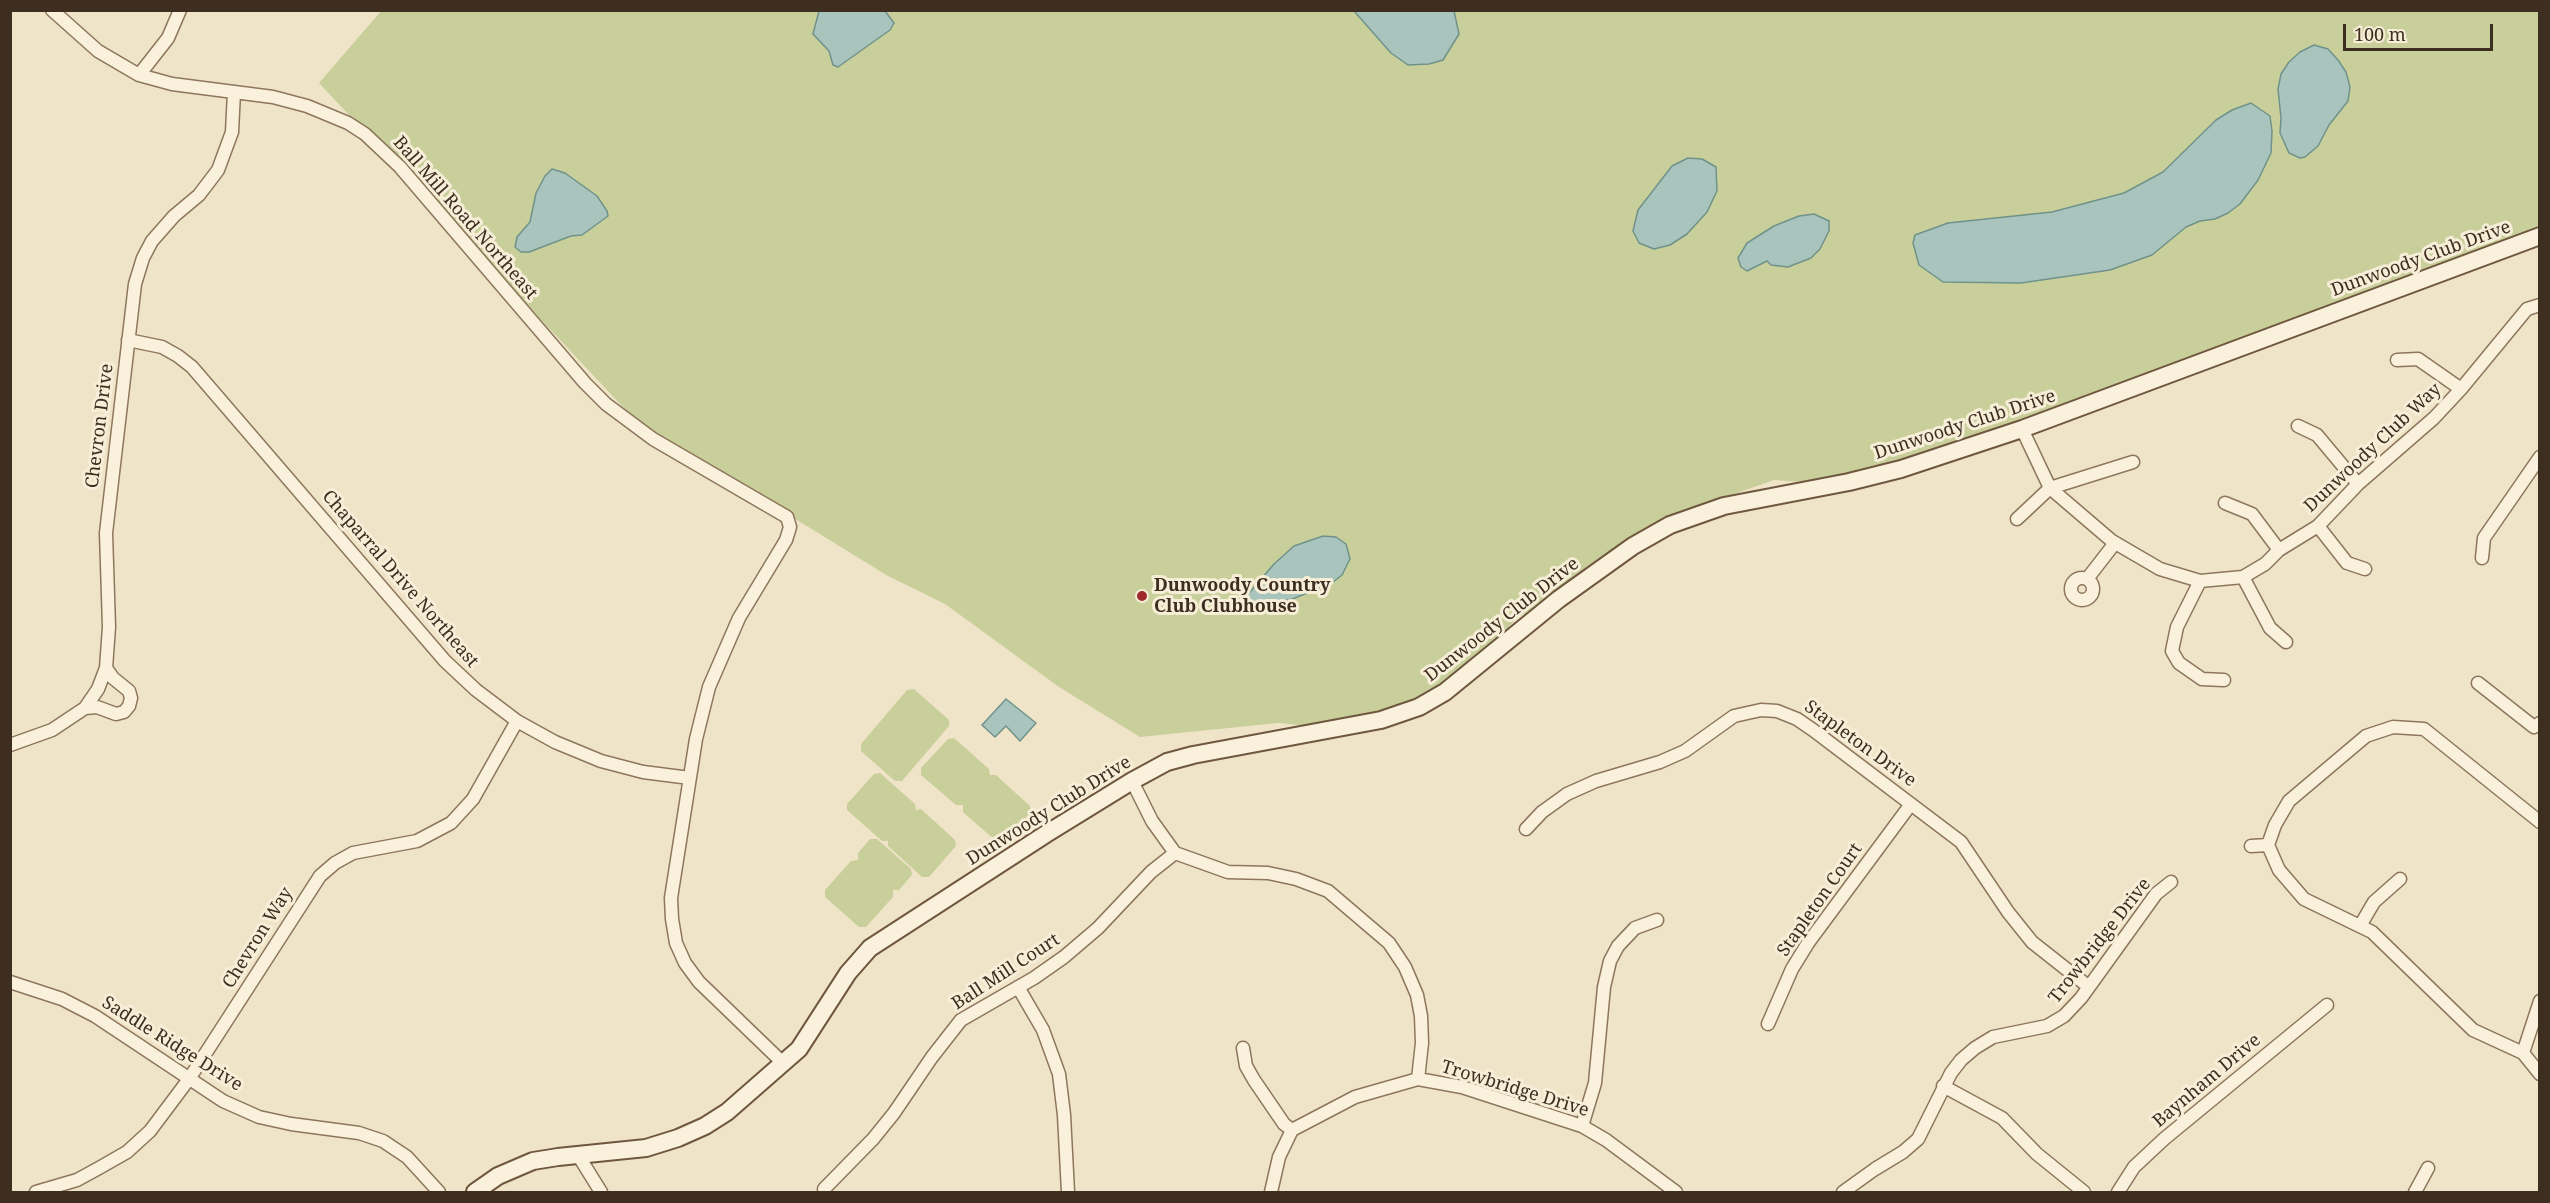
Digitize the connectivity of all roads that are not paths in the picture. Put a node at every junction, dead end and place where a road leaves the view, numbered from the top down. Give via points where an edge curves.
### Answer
1 (52, 10) edge
2 (180, 10) edge
3 (139, 75) junction
4 (234, 92) junction
5 (2540, 236) edge
6 (2540, 305) edge
7 (128, 340) junction
8 (2397, 360) dead end
9 (2461, 389) junction
10 (2298, 426) dead end
11 (2022, 429) junction
12 (2540, 457) edge
13 (2133, 462) dead end
14 (2358, 484) junction
15 (2050, 488) junction
16 (2225, 503) dead end
17 (2017, 519) dead end
18 (2318, 526) junction
19 (2115, 543) junction
20 (2279, 550) junction
21 (2482, 558) dead end
22 (2366, 569) dead end
23 (2243, 577) junction
24 (2087, 579) dead end
25 (2200, 581) junction
26 (2286, 642) dead end
27 (106, 668) junction
28 (2224, 680) dead end
29 (2478, 683) dead end
30 (86, 708) junction
31 (517, 721) junction
32 (2540, 723) edge
33 (10, 745) edge
34 (690, 778) junction
35 (1132, 781) junction
36 (1911, 804) junction
37 (2540, 822) edge
38 (1526, 829) dead end
39 (2268, 845) junction
40 (2251, 846) dead end
41 (1175, 853) junction
42 (2400, 879) dead end
43 (2171, 882) dead end
44 (1657, 920) dead end
45 (2360, 926) junction
46 (10, 982) edge
47 (1018, 987) junction
48 (2089, 987) junction
49 (2540, 1001) edge
50 (2327, 1005) dead end
51 (1768, 1024) dead end
52 (1243, 1048) dead end
53 (2523, 1053) junction
54 (783, 1063) junction
55 (2540, 1074) edge
56 (189, 1079) junction
57 (1418, 1079) junction
58 (1943, 1086) junction
59 (1582, 1126) junction
60 (1292, 1130) junction
61 (578, 1155) junction
62 (2428, 1168) dead end
63 (824, 1189) dead end
64 (36, 1192) edge
65 (439, 1192) edge
66 (475, 1192) edge
67 (601, 1192) edge
68 (1068, 1192) edge
69 (1270, 1192) edge
70 (1676, 1192) edge
71 (1843, 1192) edge
72 (2084, 1192) edge
73 (2118, 1192) edge
74 (2415, 1192) edge

1 - 3 street, Ball Mill Road Northeast via 98,51
2 - 3 street via 168,38
3 - 4 street, Ball Mill Road Northeast via 172,84
4 - 7 street, Chevron Drive via 232,132 218,170 199,195 162,228 143,258 135,284
4 - 34 street, Ball Mill Road Northeast via 307,106 365,134 400,167 562,358 606,404 653,439 789,521 789,532 719,659 701,715
5 - 11 street, Dunwoody Club Drive
6 - 9 street, Dunwoody Club Way via 2527,309
7 - 27 street, Chevron Drive via 106,533
7 - 31 street, Chaparral Drive Northeast via 162,347 192,367 445,661
8 - 9 street via 2418,359
9 - 14 street, Dunwoody Club Way via 2434,418
10 - 14 street via 2317,435
11 - 15 street, Dunwoody Club Way
11 - 35 street, Dunwoody Club Drive via 1901,469 1697,514 1633,546 1520,629 1445,692 1419,707 1381,720 1193,754 1167,762
12 - 21 street via 2484,538
13 - 15 street
14 - 18 street, Dunwoody Club Way
15 - 17 street
15 - 19 street, Dunwoody Club Way
16 - 20 street via 2253,514
18 - 20 street, Dunwoody Club Way
18 - 22 street via 2347,563
19 - 24 street
19 - 25 street, Dunwoody Club Way via 2160,569
20 - 23 street, Dunwoody Club Way
23 - 25 street, Dunwoody Club Way
23 - 26 street via 2270,628
25 - 28 street via 2177,627 2172,651 2179,663 2202,679
27 - 30 street, Chevron Drive
27 - 30 street via 129,691 129,706 116,714 97,707
29 - 32 street via 2534,727
30 - 33 street, Chevron Drive via 51,730
31 - 34 street, Chaparral Drive Northeast via 601,761
31 - 56 street, Chevron Way via 473,799 451,824 417,841 353,853 320,876
34 - 54 street via 671,898 676,943 699,982
35 - 41 street via 1152,821
35 - 54 street, Dunwoody Club Drive via 870,948 848,973 805,1041
36 - 38 street, Stapleton Drive via 1797,719 1761,710 1734,717 1684,751 1660,762 1567,794
36 - 48 street, Stapleton Drive via 1961,842 2032,942
36 - 51 street, Stapleton Court via 1808,943
37 - 39 street via 2424,729 2393,727 2366,736 2289,801
39 - 40 street
39 - 45 street via 2279,870 2304,899
41 - 47 street, Ball Mill Court via 1137,885 1076,948
41 - 57 street via 1228,872 1268,873 1328,891 1389,943 1417,995 1422,1043
42 - 45 street via 2374,902
43 - 48 street, Trowbridge Drive via 2156,894
44 - 59 street via 1635,928 1610,961 1595,1083
45 - 53 street via 2372,932 2473,1030
46 - 56 street, Saddle Ridge Drive via 62,999 94,1016
47 - 63 street, Ball Mill Court via 962,1020 873,1139
47 - 68 street via 1043,1030 1059,1074
48 - 58 street, Trowbridge Drive via 2057,1022 1993,1037 1975,1048
49 - 53 street
50 - 73 street, Baynham Drive via 2164,1139 2134,1167
52 - 60 street via 1246,1066 1254,1080
53 - 55 street
54 - 61 street, Dunwoody Club Drive via 728,1112 705,1126 646,1148
56 - 64 street, Chevron Way via 150,1131 127,1152 77,1180
56 - 65 street, Saddle Ridge Drive via 223,1101 259,1116 359,1133 383,1141 407,1157
57 - 59 street, Trowbridge Drive via 1462,1088
57 - 60 street, Trowbridge Drive via 1355,1097
58 - 71 street, Trowbridge Drive via 1918,1139
58 - 72 street via 2002,1118 2037,1154
59 - 70 street, Trowbridge Drive
60 - 69 street via 1279,1156
61 - 66 street, Dunwoody Club Drive via 524,1165
61 - 67 street
62 - 74 street

